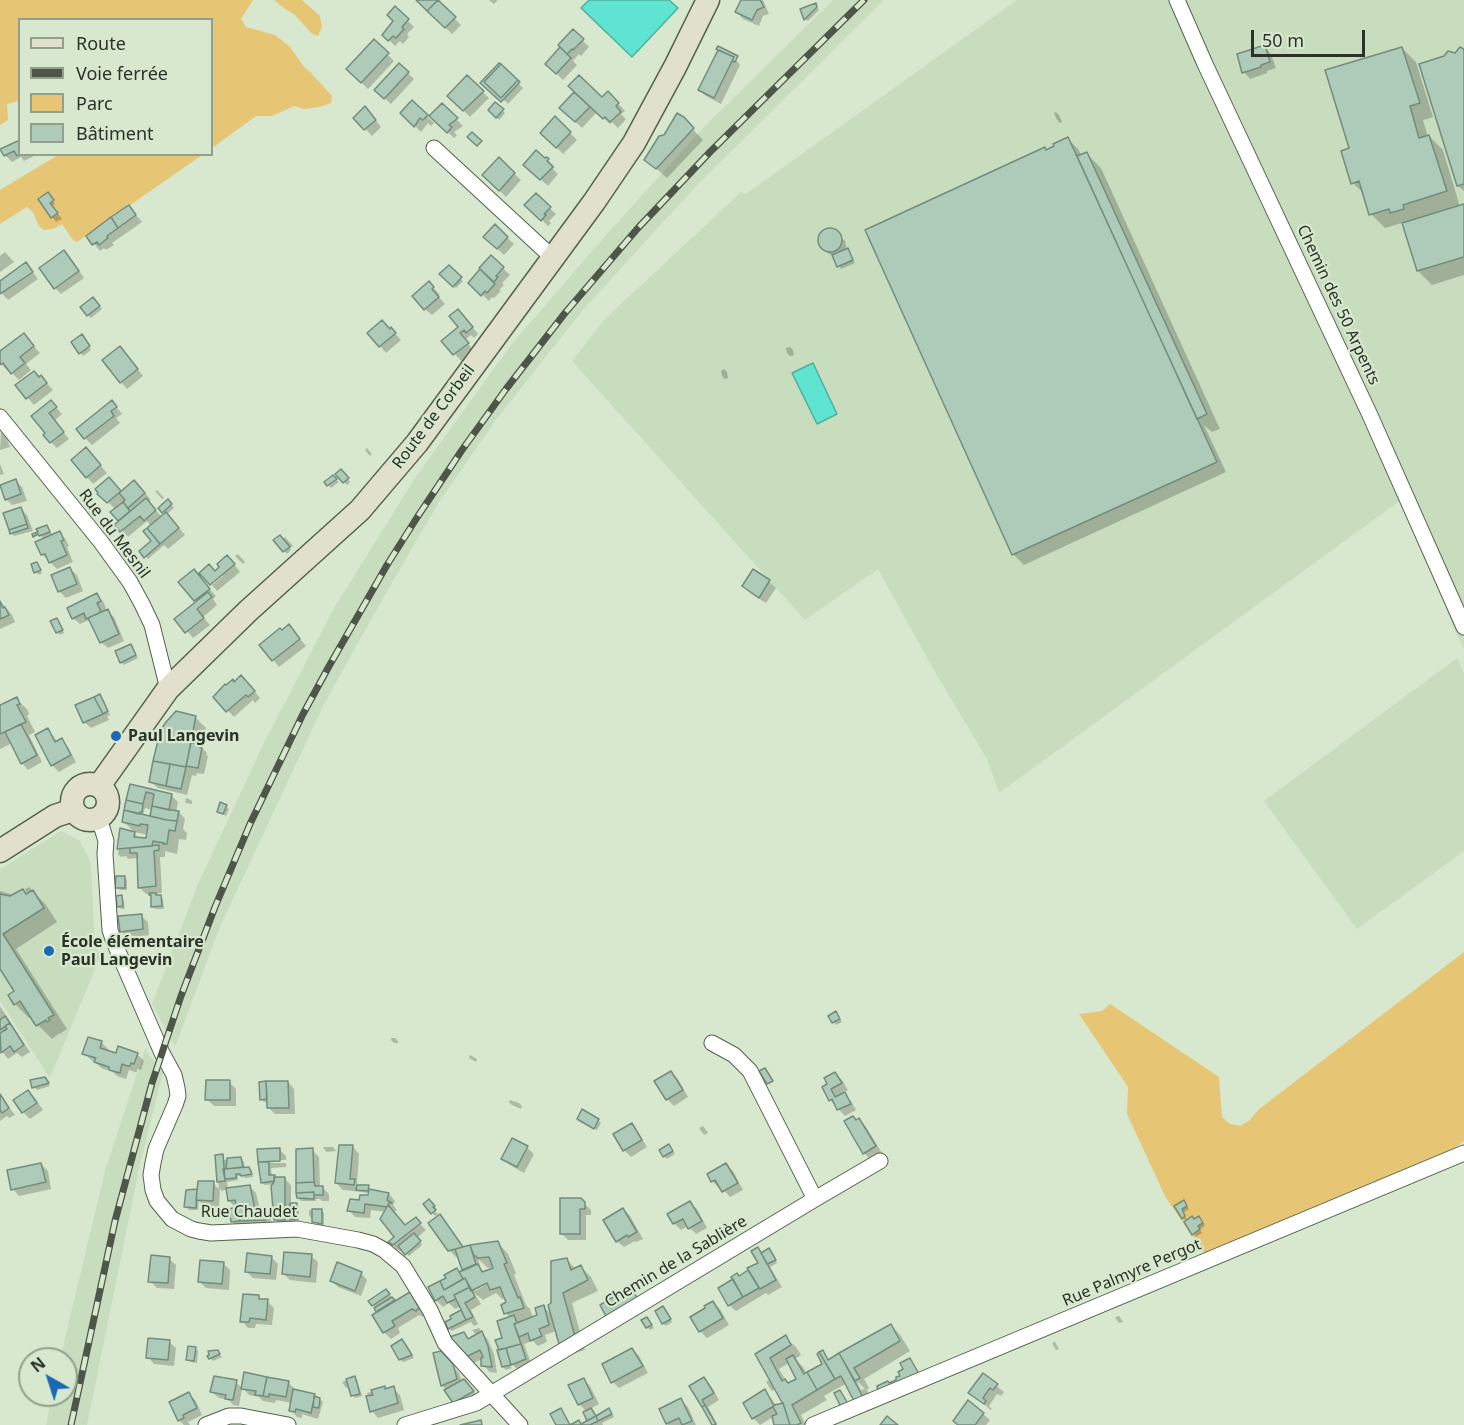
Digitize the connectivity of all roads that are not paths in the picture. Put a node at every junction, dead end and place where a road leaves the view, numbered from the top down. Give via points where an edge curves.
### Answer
1 (708, 0) edge
2 (1177, 0) edge
3 (434, 148) dead end
4 (553, 258) junction
5 (0, 417) edge
6 (1464, 627) edge
7 (168, 689) junction
8 (99, 786) junction
9 (73, 810) junction
10 (96, 820) junction
11 (2, 846) edge
12 (712, 1043) dead end
13 (1464, 1153) edge
14 (880, 1161) dead end
15 (815, 1199) junction
16 (491, 1394) junction
17 (206, 1425) edge
18 (288, 1425) edge
19 (405, 1425) edge
20 (520, 1425) edge
21 (813, 1425) edge

1 - 4 main road, Route de Corbeil via 634,143
2 - 6 street, Chemin des 50 Arpents
3 - 4 street
4 - 7 main road, Route de Corbeil via 417,443 360,510
5 - 7 street, Rue du Mesnil via 130,582 152,626
7 - 8 main road, Route de Corbeil
8 - 9 main road via 88,784 77,789 72,798
8 - 10 main road via 109,801 106,812
9 - 10 main road via 85,820
9 - 11 main road
10 - 16 street, Rue Chaudet via 106,841 110,930 177,1088 178,1096 153,1163 151,1175 157,1201 172,1219 199,1231 297,1229 379,1247 403,1266 445,1342
12 - 15 street via 734,1055 750,1071
13 - 21 street, Rue Palmyre Pergot
14 - 15 street, Chemin de la Sablière
15 - 16 street, Chemin de la Sablière
16 - 19 street, Chemin de la Sablière via 476,1403
16 - 20 street, Rue Chaudet
17 - 18 street via 229,1416

